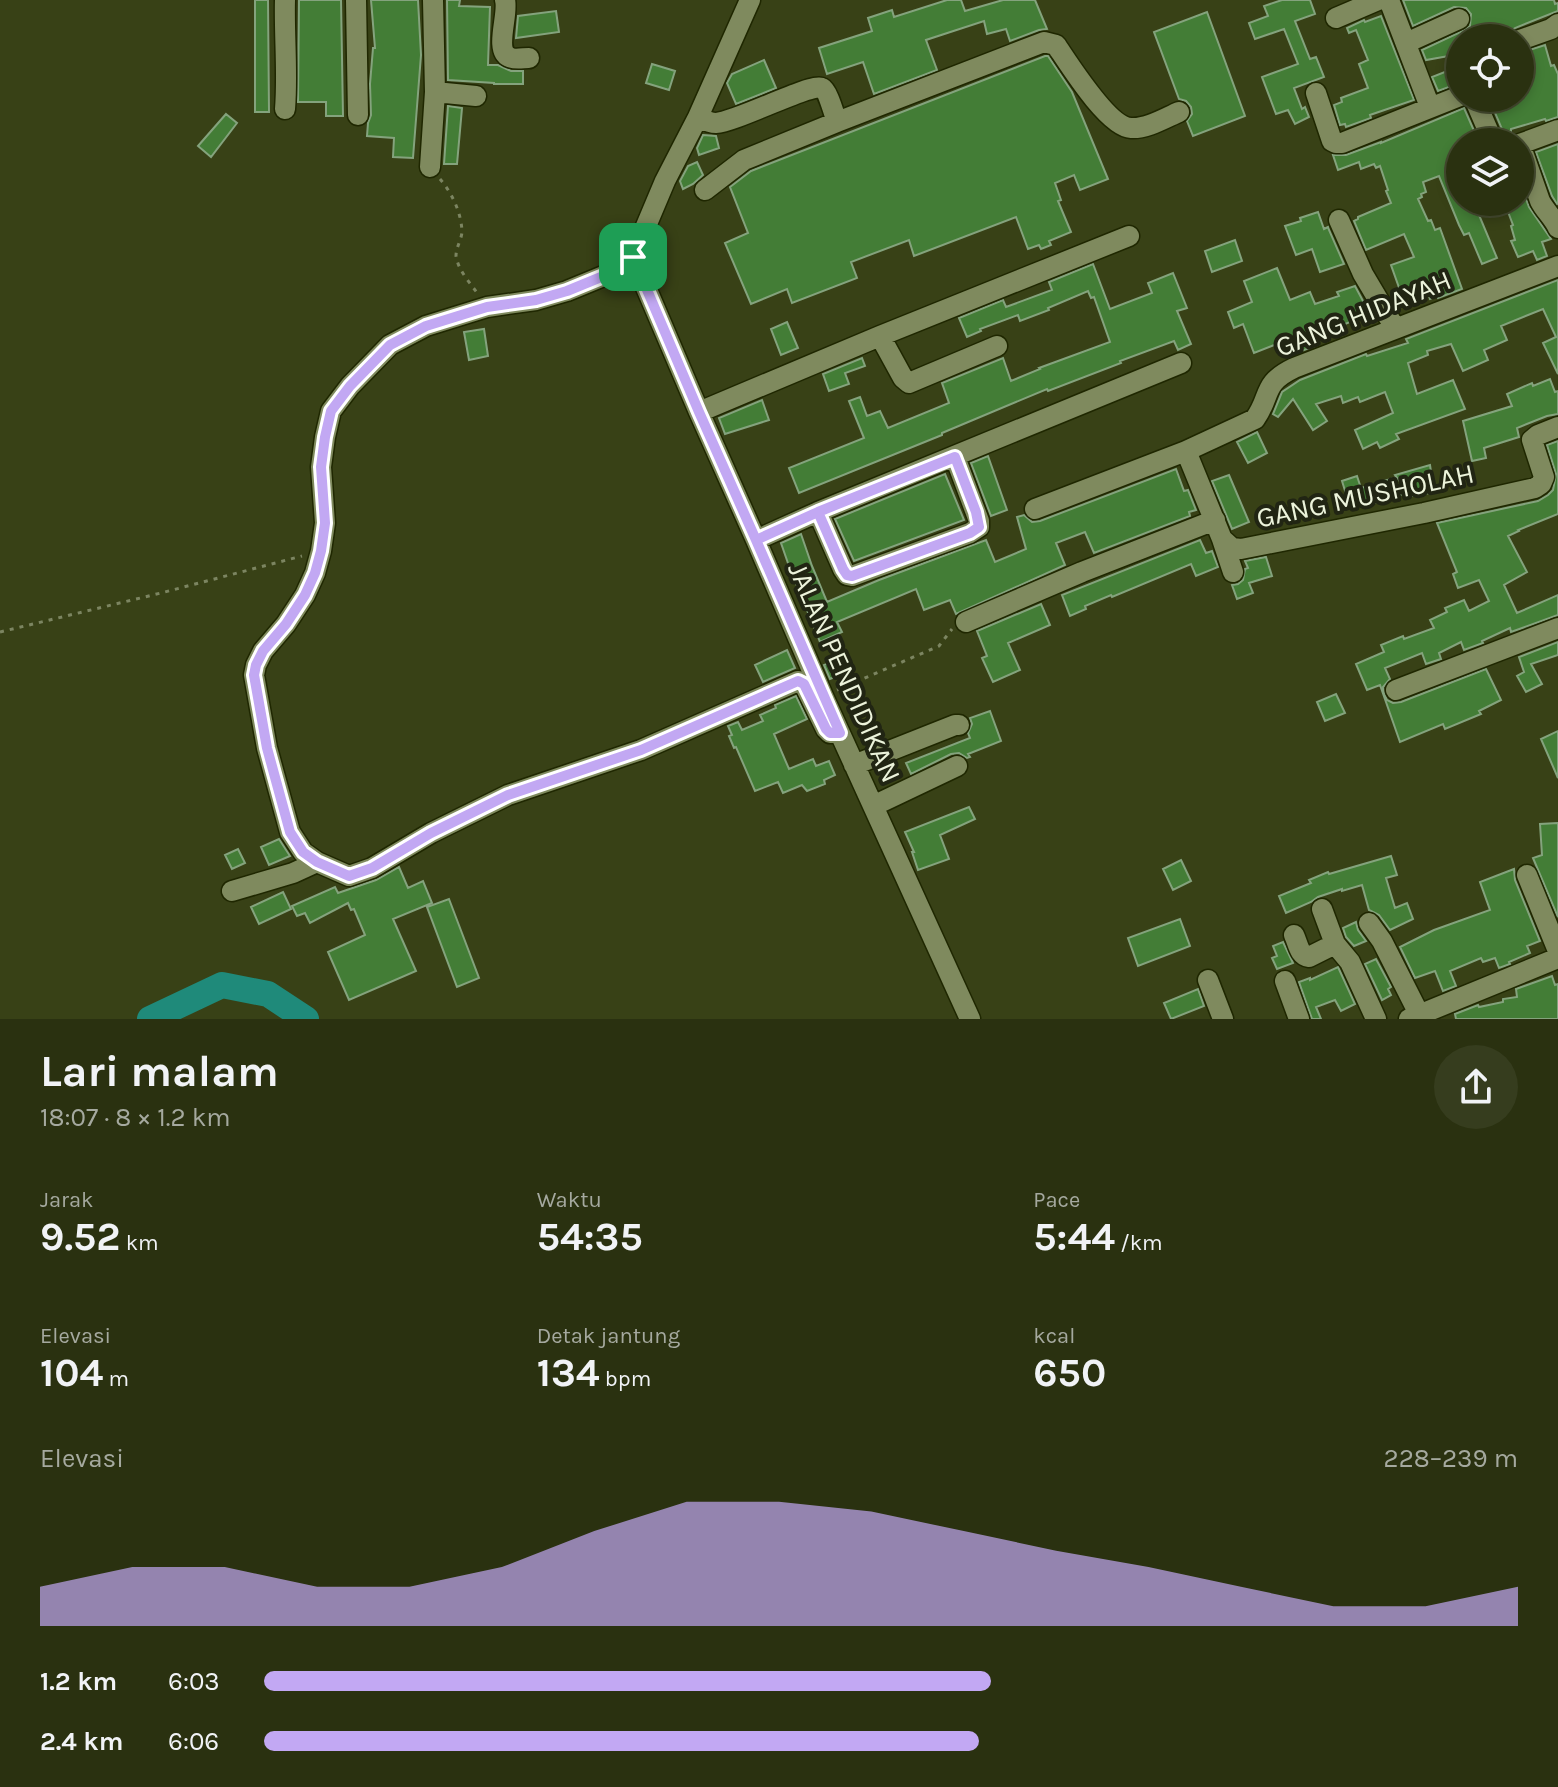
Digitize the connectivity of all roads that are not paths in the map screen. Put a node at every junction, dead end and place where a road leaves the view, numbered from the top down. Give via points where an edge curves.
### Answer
1 (285, 0) edge
2 (356, 0) edge
3 (433, 0) edge
4 (505, 0) edge
5 (750, 0) edge
6 (1378, 0) edge
7 (1389, 0) edge
8 (1336, 18) dead end
9 (1459, 19) dead end
10 (1558, 24) edge
11 (1534, 35) edge
12 (1406, 43) junction
13 (529, 58) dead end
14 (435, 92) junction
15 (1316, 93) dead end
16 (476, 96) dead end
17 (1446, 101) edge
18 (1430, 107) junction
19 (285, 109) dead end
20 (1179, 112) dead end
21 (358, 115) dead end
22 (698, 117) junction
23 (837, 122) junction
24 (1558, 130) edge
25 (1534, 139) edge
26 (430, 167) road end
27 (1534, 184) edge
28 (705, 190) dead end
29 (1339, 220) dead end
30 (1558, 228) edge
31 (1129, 236) dead end
32 (633, 257) junction
33 (1558, 266) edge
34 (1395, 328) junction
35 (880, 336) junction
36 (997, 346) dead end
37 (1181, 363) dead end
38 (699, 412) junction
39 (1558, 427) edge
40 (1186, 451) junction
41 (955, 457) junction
42 (1035, 509) dead end
43 (818, 512) junction
44 (1218, 530) junction
45 (756, 540) junction
46 (1233, 572) dead end
47 (966, 622) road end
48 (1558, 628) edge
49 (1396, 690) dead end
50 (959, 725) dead end
51 (840, 733) junction
52 (854, 765) junction
53 (957, 766) dead end
54 (873, 806) junction
55 (317, 862) junction
56 (1527, 875) dead end
57 (232, 891) dead end
58 (1322, 909) dead end
59 (1369, 923) dead end
60 (1294, 935) dead end
61 (1335, 944) junction
62 (1558, 951) edge
63 (1558, 958) edge
64 (1208, 980) dead end
65 (1285, 981) dead end
66 (1414, 1017) edge
67 (970, 1019) edge
68 (1223, 1019) edge
69 (1299, 1019) edge
70 (1376, 1019) edge

1 - 19 street
2 - 21 street
3 - 14 street
4 - 13 street via 501,46 510,58
5 - 22 street
6 - 8 street
7 - 12 street
9 - 12 street
10 - 11 street
12 - 18 street
14 - 16 street
14 - 26 street
15 - 18 street via 1336,143
17 - 18 street
20 - 23 street via 1143,126 1129,128 1116,122 1056,45 1044,42
22 - 23 street via 717,123 731,120 820,86
22 - 32 street
23 - 28 street via 744,160
24 - 25 street
27 - 30 street
29 - 34 street
31 - 35 street
32 - 38 street, JALAN PENDIDIKAN
32 - 55 street via 567,291 426,326 390,345 331,411 321,467 321,551 305,595 263,651 254,675 290,832
33 - 34 street, GANG HIDAYAH
34 - 40 street, GANG HIDAYAH via 1279,375 1255,419
35 - 36 street via 909,383
35 - 38 street
37 - 41 street
38 - 45 street, JALAN PENDIDIKAN
39 - 44 street, GANG MUSHOLAH via 1532,440 1544,477 1535,488 1241,549 1232,548
40 - 42 street, GANG HIDAYAH
40 - 44 street, GANG MUSHOLAH
41 - 43 street
41 - 43 street via 979,521 970,533 852,576 843,569
43 - 45 street
44 - 46 street
44 - 47 street via 1082,572
45 - 51 street, JALAN PENDIDIKAN
48 - 49 street
50 - 52 street
51 - 52 street, JALAN PENDIDIKAN
51 - 55 street via 826,729 798,681 641,750 508,795 372,868 349,876
52 - 54 street, JALAN PENDIDIKAN
53 - 54 street
54 - 67 street, JALAN PENDIDIKAN
55 - 57 street
56 - 62 street
58 - 61 street
59 - 66 street
60 - 61 street via 1305,957
61 - 70 street via 1350,962
63 - 66 street
64 - 68 street
65 - 69 street

